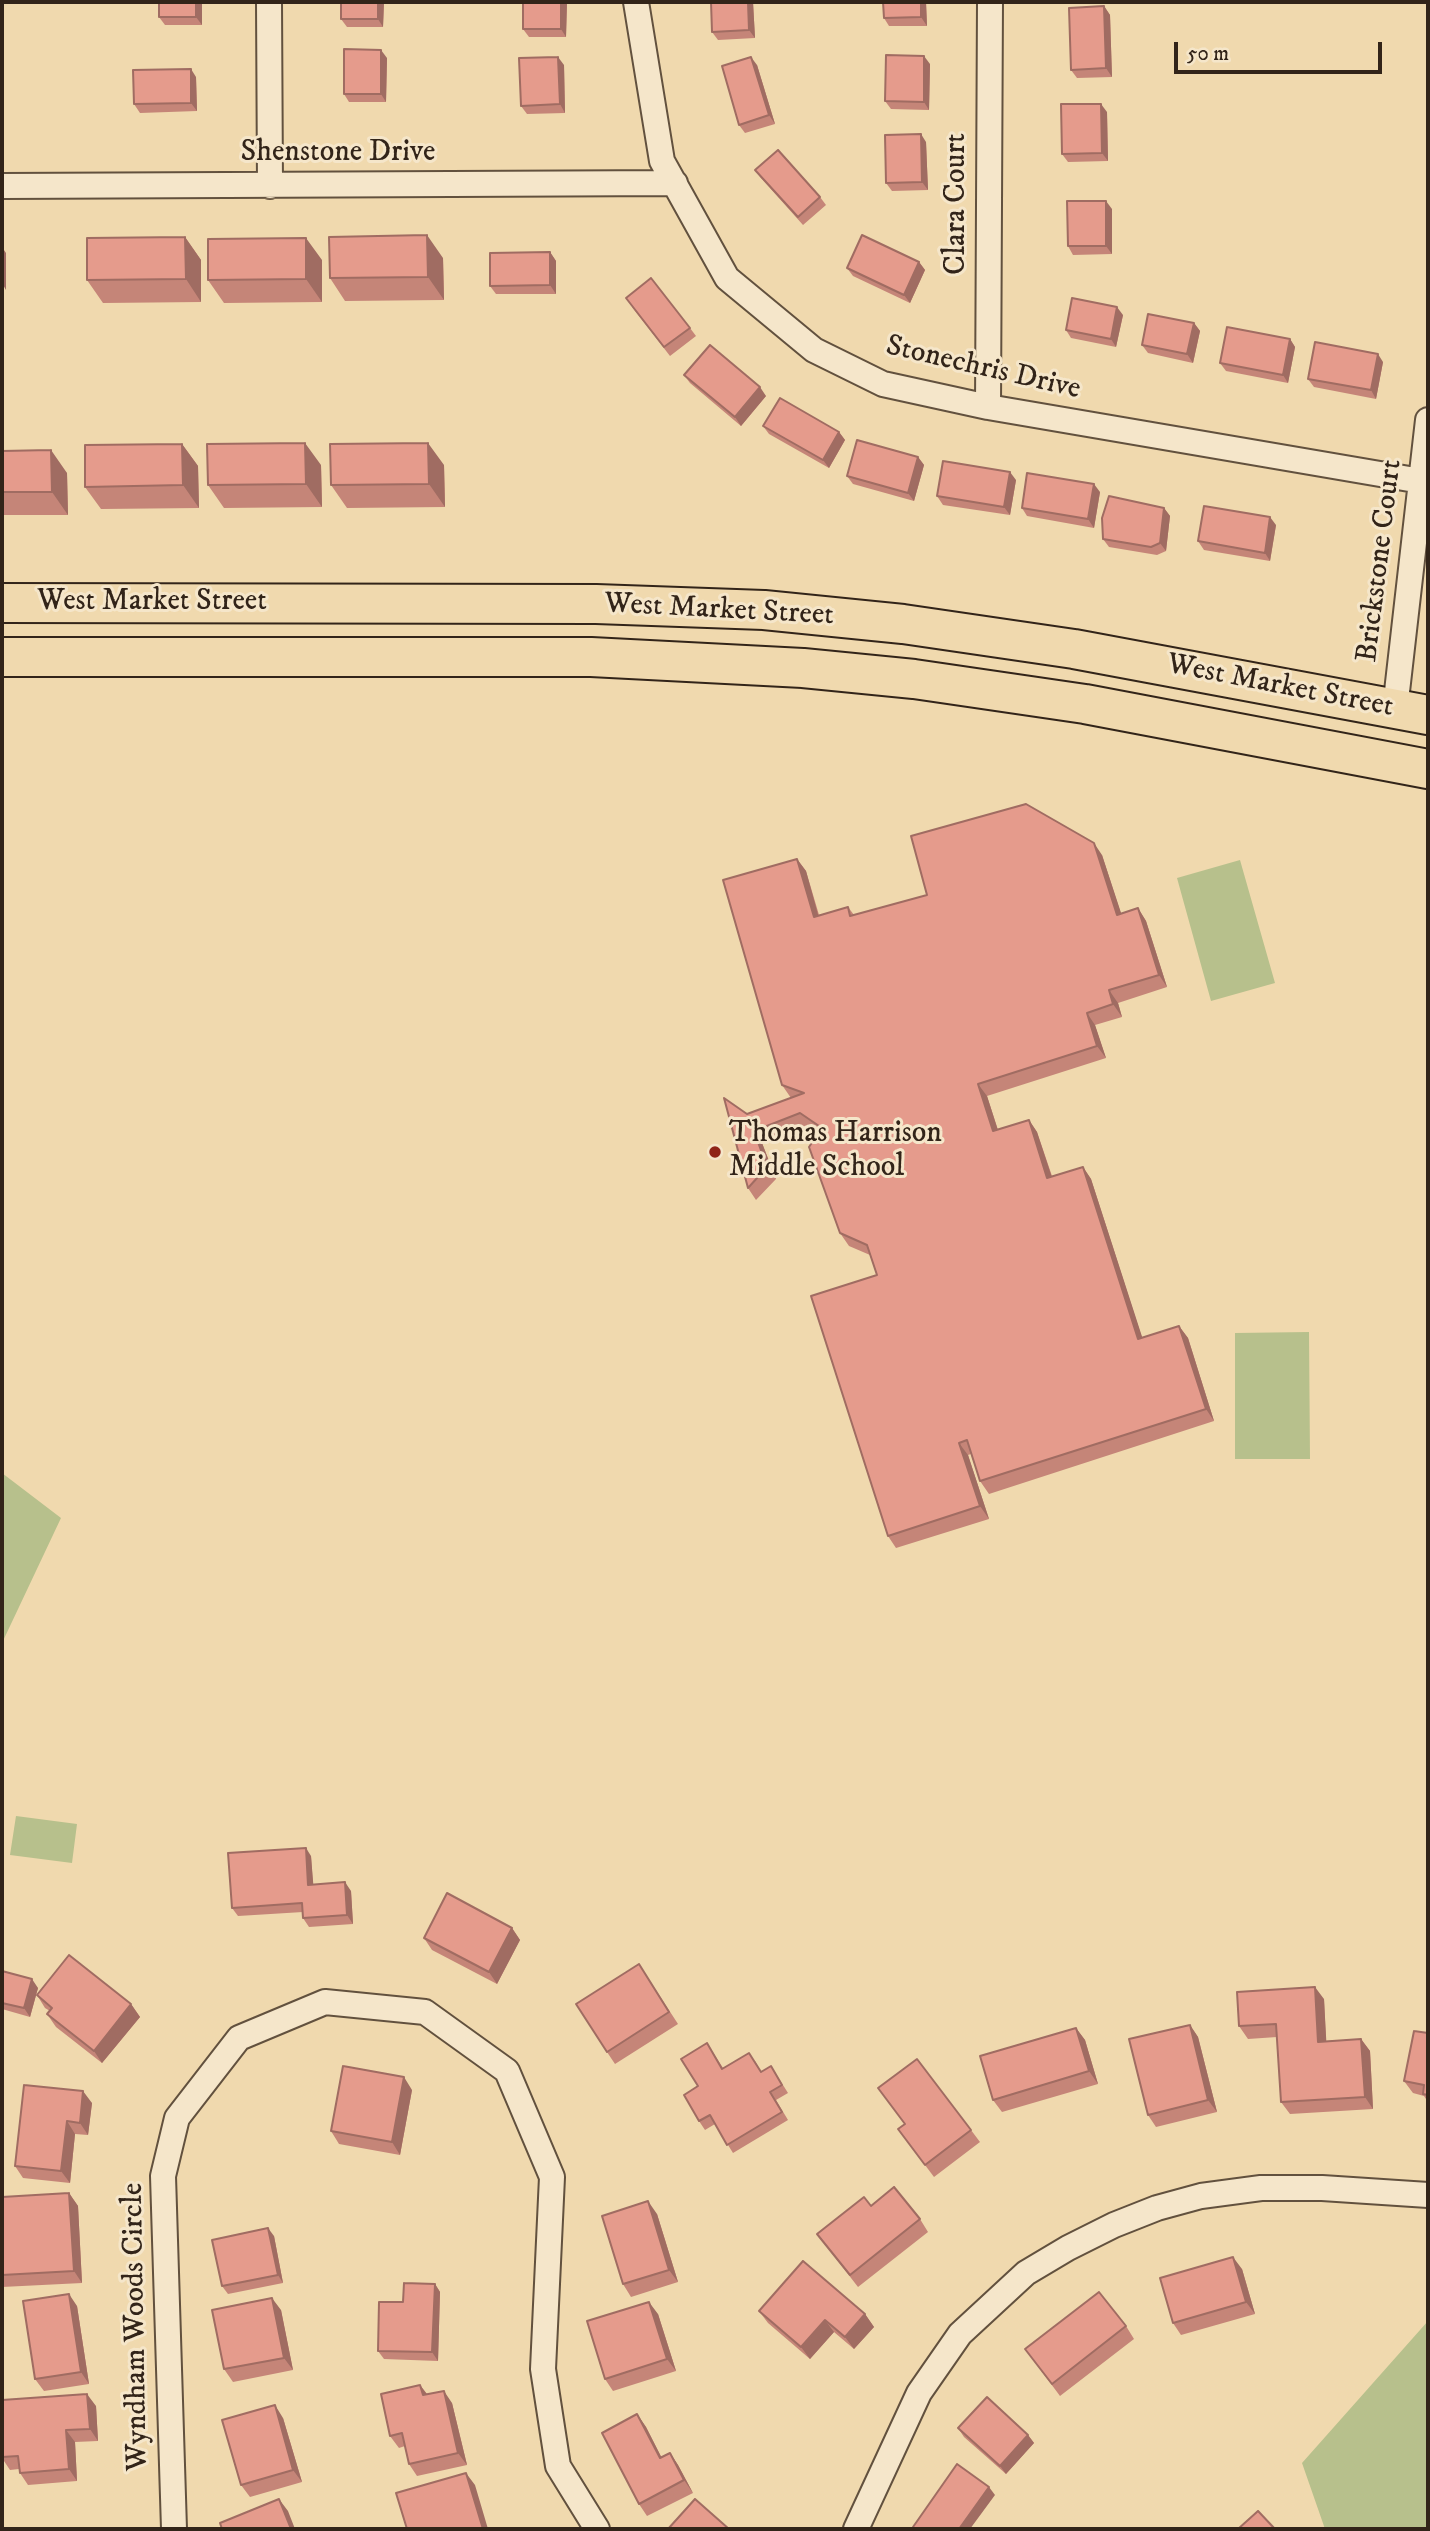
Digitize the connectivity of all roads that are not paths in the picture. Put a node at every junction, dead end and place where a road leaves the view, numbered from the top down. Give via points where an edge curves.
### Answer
1 (269, 2) edge
2 (636, 2) edge
3 (990, 2) edge
4 (675, 183) junction
5 (2, 186) edge
6 (270, 186) junction
7 (988, 407) junction
8 (1428, 420) edge
9 (1421, 481) junction
10 (2, 603) edge
11 (2, 657) edge
12 (1412, 712) edge
13 (1428, 769) edge
14 (1428, 2195) edge
15 (174, 2529) edge
16 (597, 2529) edge
17 (856, 2529) edge

1 - 6 street
2 - 4 street, Stonechris Drive via 662,161
3 - 7 street, Clara Court
4 - 6 street, Shenstone Drive
4 - 7 street, Stonechris Drive via 727,278 814,350 883,384
5 - 6 street, Shenstone Drive
7 - 9 street, Stonechris Drive
8 - 9 street, Brickstone Court
9 - 12 street, Brickstone Court
10 - 12 main road, West Market Street via 596,604 764,610 1074,649
11 - 13 main road, West Market Street via 591,657 803,668 1085,704
14 - 17 street via 1286,2188 1201,2196 1135,2216 1068,2248 1026,2273 960,2334 919,2393
15 - 16 street, Wyndham Woods Circle via 163,2176 177,2118 240,2039 325,2002 425,2012 507,2071 552,2177 543,2369 558,2466

